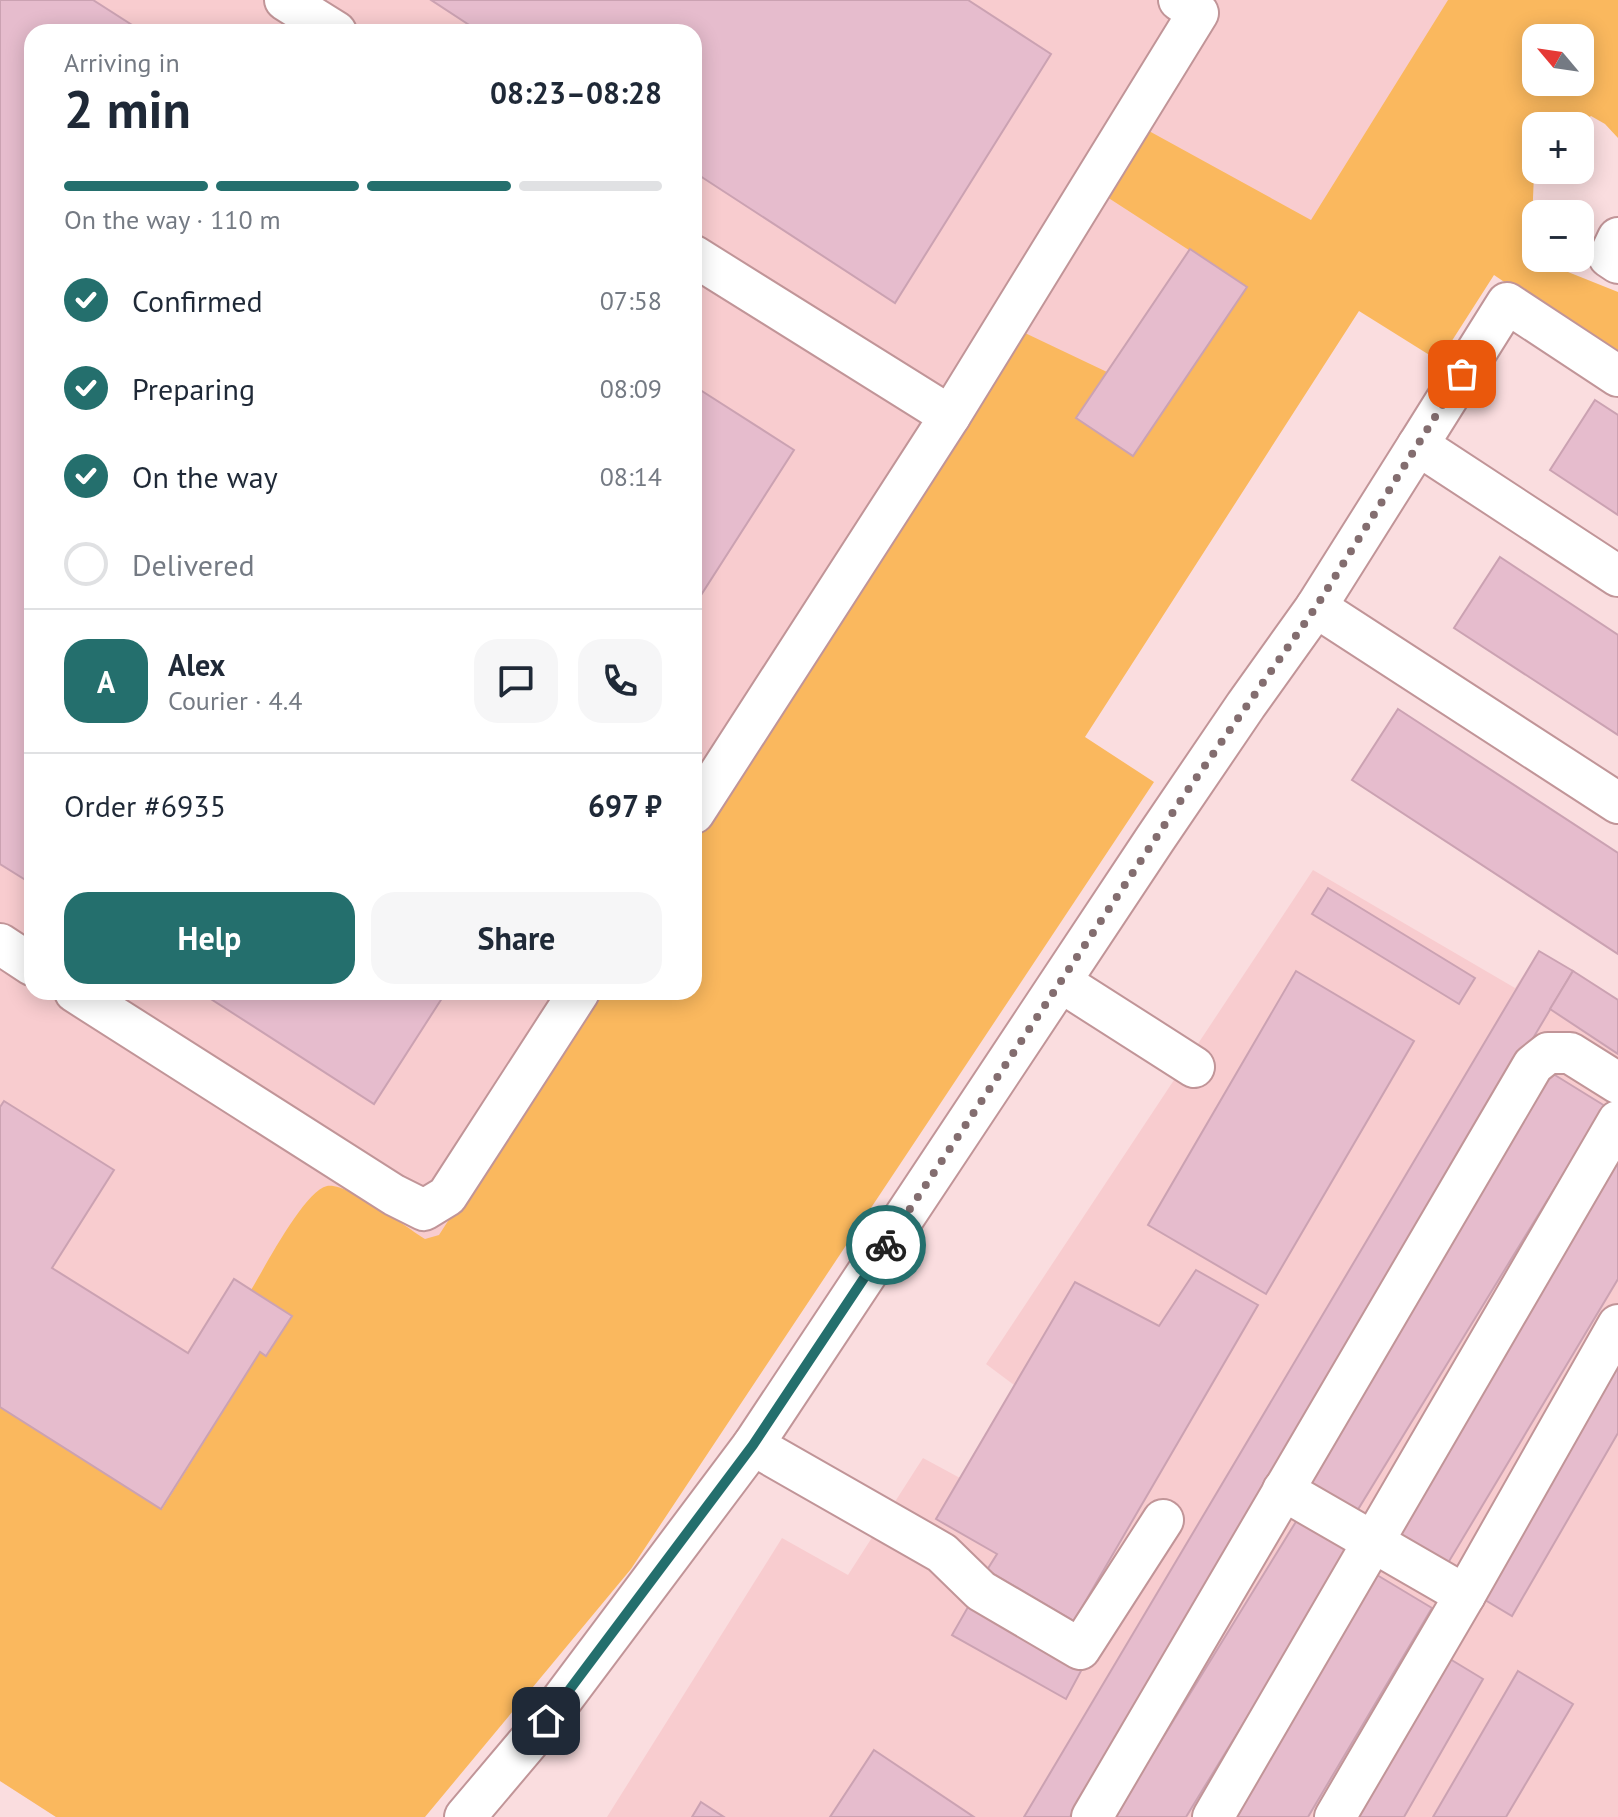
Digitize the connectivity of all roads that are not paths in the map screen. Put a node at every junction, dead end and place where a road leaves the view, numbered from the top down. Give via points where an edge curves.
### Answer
1 (285, 0) edge
2 (1179, 0) edge
3 (323, 24) edge
4 (1618, 238) edge
5 (702, 261) edge
6 (1618, 263) edge
7 (1618, 376) edge
8 (950, 416) junction
9 (1418, 445) junction
10 (1618, 576) edge
11 (1316, 607) junction
12 (702, 801) edge
13 (1618, 803) edge
14 (0, 944) edge
15 (24, 960) edge
16 (1061, 982) junction
17 (88, 1000) edge
18 (574, 1000) edge
19 (1194, 1067) dead end
20 (1618, 1083) edge
21 (1618, 1121) edge
22 (1618, 1325) edge
23 (753, 1445) junction
24 (1283, 1490) junction
25 (1163, 1520) dead end
26 (1373, 1542) junction
27 (1465, 1595) junction
28 (465, 1817) edge
29 (1092, 1817) edge
30 (1213, 1817) edge
31 (1335, 1817) edge

1 - 3 lane
2 - 8 lane via 1198,13
4 - 6 lane via 1609,257
5 - 8 lane
7 - 9 lane via 1507,303
8 - 12 lane
9 - 10 lane
9 - 11 lane
11 - 13 lane
11 - 16 lane
14 - 15 lane
16 - 19 lane
16 - 23 lane
17 - 18 lane via 424,1210 447,1196
20 - 24 lane via 1570,1053 1548,1053 1533,1065
21 - 26 lane
22 - 27 lane
23 - 25 lane via 942,1553 981,1591 1080,1649
23 - 28 lane via 546,1721
24 - 26 lane
24 - 29 lane
26 - 27 lane
26 - 30 lane
27 - 31 lane

